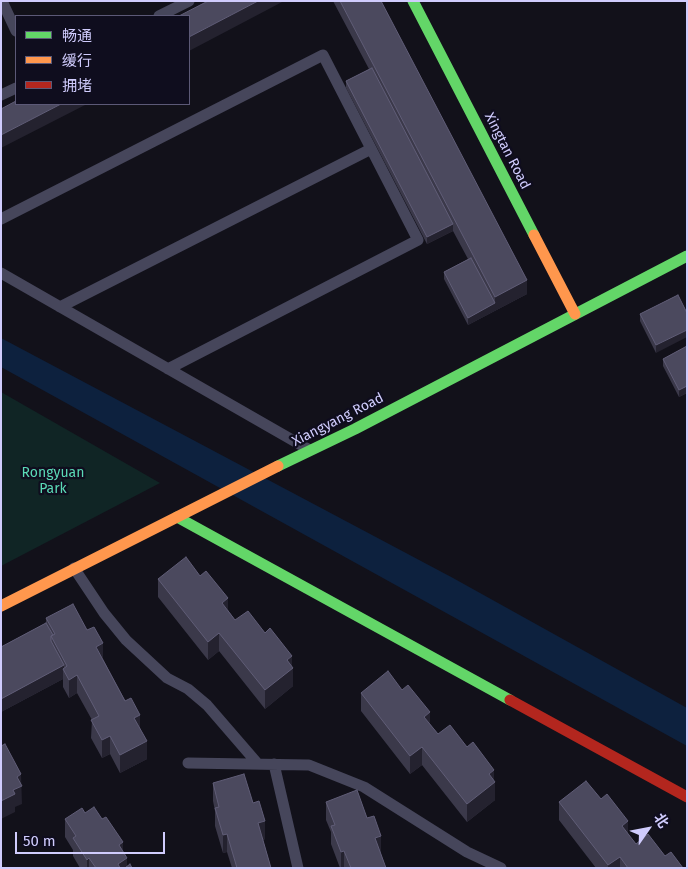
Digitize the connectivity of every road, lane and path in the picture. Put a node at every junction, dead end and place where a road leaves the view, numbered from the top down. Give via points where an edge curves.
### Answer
1 (2, 1) edge
2 (189, 1) edge
3 (413, 1) edge
4 (161, 15) edge
5 (15, 29) edge
6 (15, 89) edge
7 (1, 96) edge
8 (371, 149) junction
9 (1, 219) edge
10 (687, 256) edge
11 (1, 273) edge
12 (60, 307) junction
13 (575, 314) junction
14 (168, 369) junction
15 (311, 451) junction
16 (177, 517) junction
17 (74, 568) junction
18 (1, 606) edge
19 (188, 763) dead end
20 (258, 764) junction
21 (274, 764) junction
22 (687, 796) edge
23 (298, 868) edge
24 (500, 868) edge

1 - 5 lane
2 - 4 lane
3 - 13 street, Xingtan Road
6 - 7 lane
8 - 9 lane via 322,55
8 - 12 lane
8 - 14 lane via 418,240
10 - 13 street, Xiangyang Road
11 - 12 lane
12 - 14 lane
13 - 15 street, Xiangyang Road
14 - 15 lane
15 - 16 street, Xiangyang Road
16 - 17 street, Xiangyang Road
16 - 22 street
17 - 18 street, Xiangyang Road
17 - 20 lane via 104,614 126,640 167,678 188,689 207,705
19 - 20 lane
20 - 21 lane
21 - 23 lane
21 - 24 lane via 310,765 364,787 467,852

